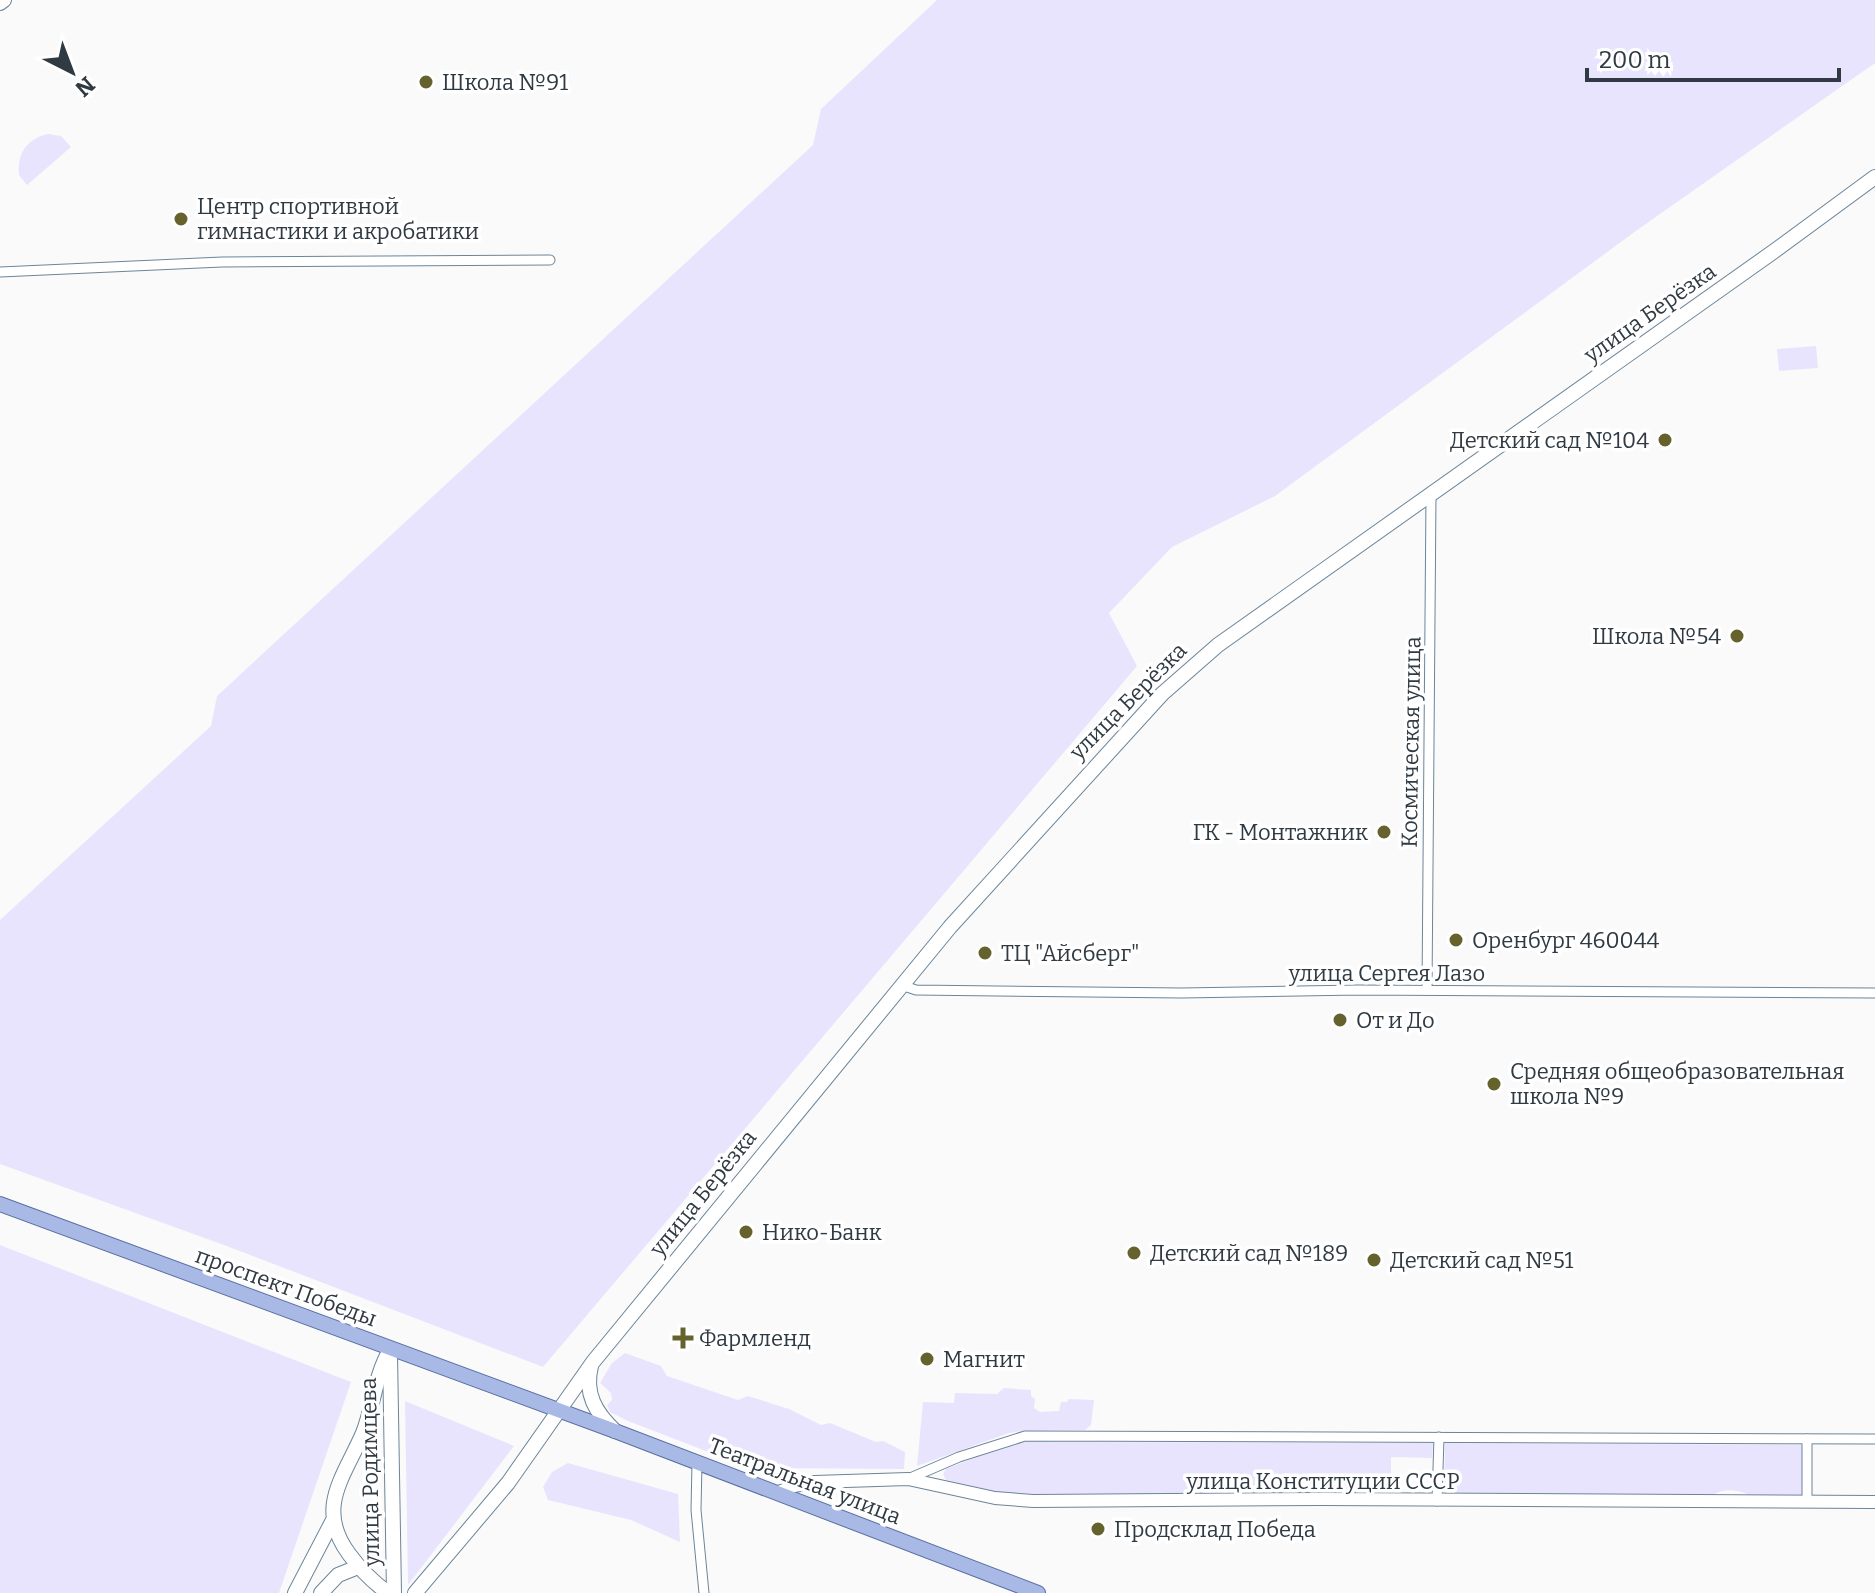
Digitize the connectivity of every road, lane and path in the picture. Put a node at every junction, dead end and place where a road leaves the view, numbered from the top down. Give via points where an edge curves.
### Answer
1 (1875, 177) edge
2 (550, 260) dead end
3 (0, 272) edge
4 (1431, 495) junction
5 (901, 985) junction
6 (1427, 990) junction
7 (1875, 993) edge
8 (0, 1204) edge
9 (390, 1350) junction
10 (593, 1362) junction
11 (556, 1411) junction
12 (615, 1431) junction
13 (1439, 1437) junction
14 (1807, 1439) junction
15 (1875, 1439) edge
16 (697, 1463) junction
17 (908, 1479) junction
18 (776, 1493) junction
19 (1437, 1501) junction
20 (1807, 1502) junction
21 (1875, 1502) edge
22 (332, 1522) junction
23 (358, 1567) junction
24 (295, 1593) edge
25 (321, 1593) edge
26 (391, 1593) edge
27 (415, 1593) edge
28 (704, 1593) edge
29 (1038, 1593) edge

1 - 4 main road, улица Берёзка
2 - 3 street via 230,262
4 - 5 main road, улица Берёзка via 1186,671 1081,779
4 - 6 street, Космическая улица
5 - 6 street, улица Сергея Лазо via 916,990 1093,993
5 - 10 main road, улица Берёзка
6 - 7 street, улица Сергея Лазо
8 - 9 main road, проспект Победы
9 - 11 main road, проспект Победы
9 - 22 main road via 362,1434 342,1474
9 - 26 main road, улица Родимцева
10 - 11 main road, улица Берёзка
10 - 12 main road via 590,1397 599,1416
11 - 12 main road, Театральная улица
11 - 27 main road, улица Берёзка via 508,1483
12 - 16 main road, Театральная улица
13 - 14 street
13 - 17 street via 1025,1436
13 - 19 street
14 - 15 street
14 - 20 street
16 - 18 main road, Театральная улица
16 - 28 street
17 - 18 street, улица Конституции СССР via 815,1482
17 - 19 street, улица Конституции СССР via 1033,1501
18 - 29 main road, Театральная улица
19 - 20 street, улица Конституции СССР
20 - 21 street, улица Конституции СССР
22 - 23 main road
22 - 24 main road
23 - 25 main road via 338,1575
23 - 26 main road

